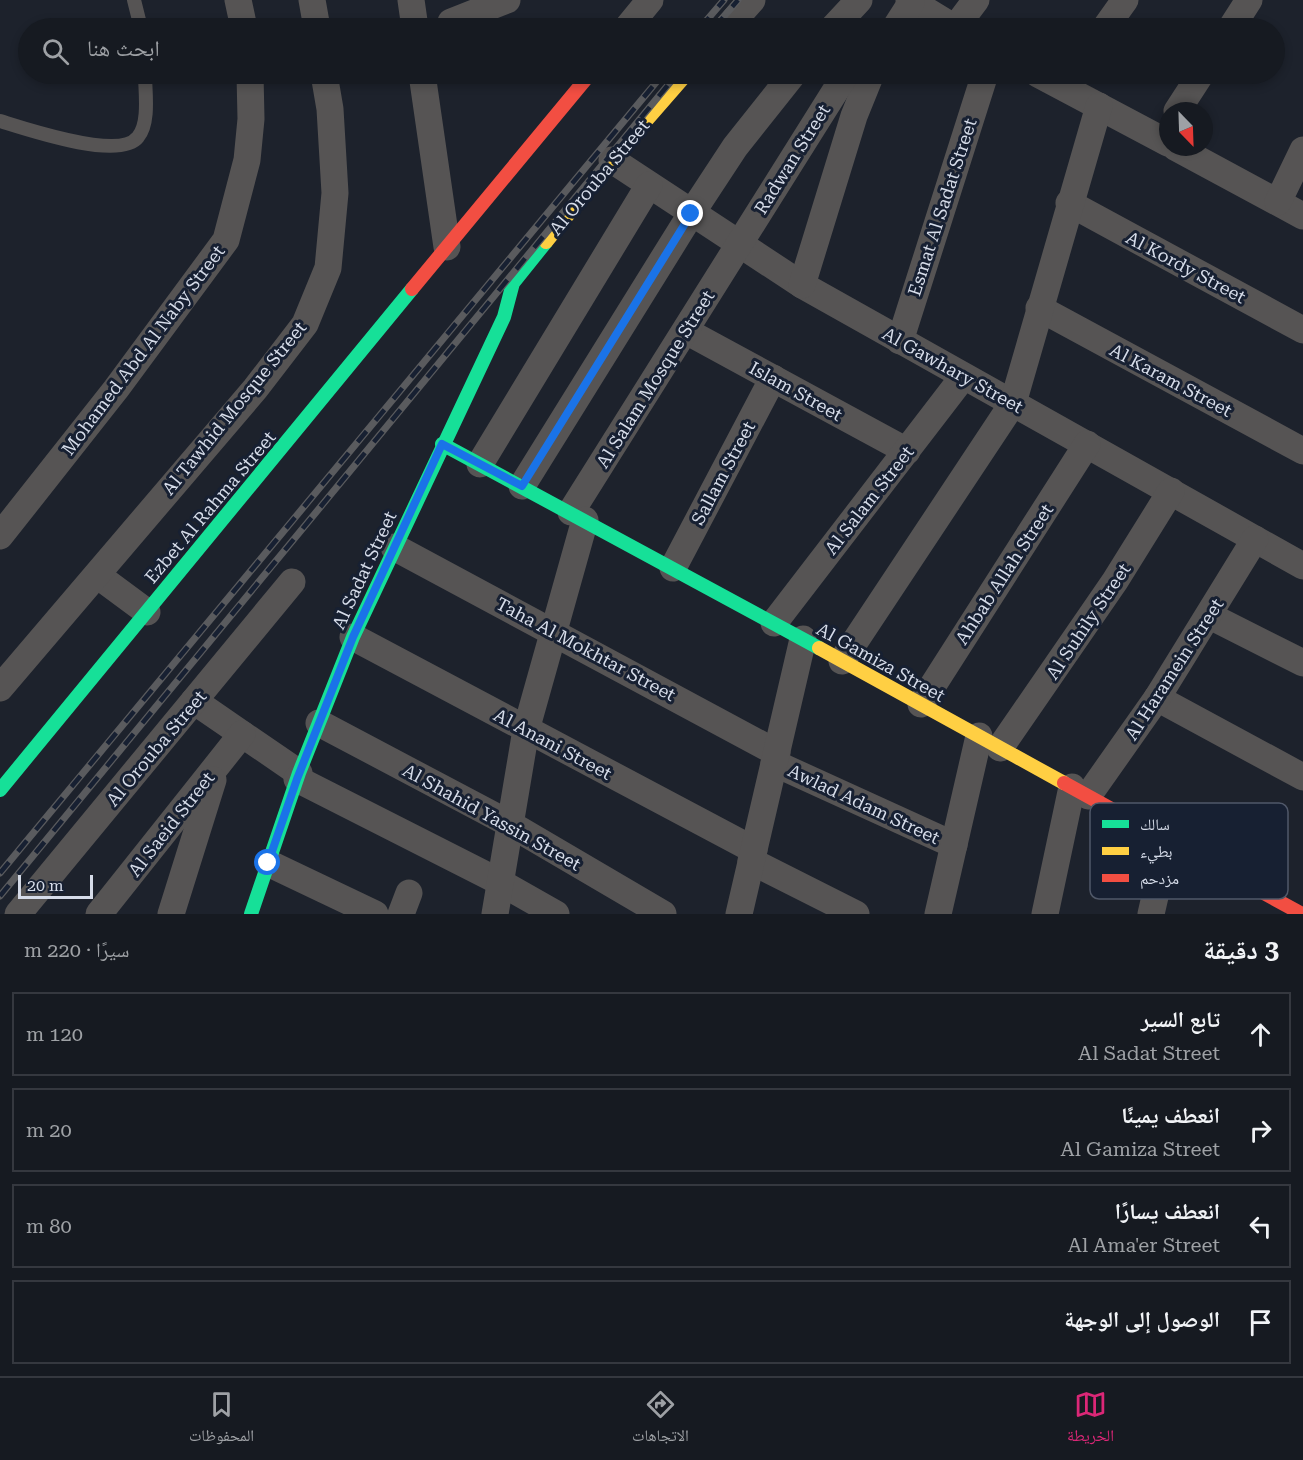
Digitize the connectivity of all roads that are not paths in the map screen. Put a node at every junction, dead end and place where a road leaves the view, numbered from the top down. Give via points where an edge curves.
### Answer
1 (134, 0) edge
2 (238, 0) edge
3 (312, 0) edge
4 (411, 0) edge
5 (470, 0) edge
6 (507, 0) edge
7 (650, 0) edge
8 (752, 0) edge
9 (859, 0) edge
10 (976, 0) edge
11 (1125, 0) edge
12 (1249, 0) edge
13 (910, 1) edge
14 (138, 18) edge
15 (242, 18) edge
16 (315, 18) edge
17 (414, 18) edge
18 (453, 18) edge
19 (463, 18) edge
20 (635, 18) edge
21 (736, 18) edge
22 (845, 18) edge
23 (901, 18) edge
24 (938, 18) edge
25 (962, 18) edge
26 (1112, 18) edge
27 (1237, 18) edge
28 (145, 84) edge
29 (250, 84) edge
30 (326, 84) edge
31 (423, 84) edge
32 (582, 84) edge
33 (678, 84) edge
34 (785, 84) edge
35 (840, 84) edge
36 (867, 84) edge
37 (982, 84) edge
38 (1074, 84) edge
39 (1195, 84) edge
40 (1183, 102) edge
41 (1099, 106) junction
42 (0, 121) edge
43 (1159, 134) edge
44 (1303, 150) edge
45 (1199, 156) edge
46 (612, 160) junction
47 (649, 185) junction
48 (1278, 202) junction
49 (1069, 203) junction
50 (691, 214) junction
51 (1303, 216) edge
52 (739, 245) junction
53 (447, 247) junction
54 (513, 283) joint
55 (802, 285) junction
56 (1038, 308) junction
57 (1303, 330) edge
58 (686, 331) junction
59 (900, 341) junction
60 (963, 377) junction
61 (773, 378) junction
62 (1013, 403) junction
63 (442, 444) junction
64 (1087, 444) junction
65 (907, 451) junction
66 (1303, 451) edge
67 (480, 464) junction
68 (522, 486) junction
69 (1171, 491) junction
70 (578, 516) junction
71 (0, 536) edge
72 (1255, 539) junction
73 (394, 547) junction
74 (1303, 566) edge
75 (673, 568) junction
76 (97, 575) junction
77 (292, 582) dead end
78 (147, 612) junction
79 (1210, 616) junction
80 (774, 623) junction
81 (552, 629) junction
82 (353, 637) junction
83 (803, 639) junction
84 (842, 660) junction
85 (1303, 663) edge
86 (0, 688) edge
87 (1158, 698) junction
88 (194, 701) junction
89 (921, 704) junction
90 (319, 723) junction
91 (526, 730) junction
92 (242, 734) junction
93 (989, 742) junction
94 (775, 758) junction
95 (218, 764) junction
96 (298, 776) junction
97 (1303, 777) edge
98 (0, 790) edge
99 (1080, 791) junction
100 (1102, 803) edge
101 (508, 823) junction
102 (954, 845) junction
103 (753, 855) junction
104 (268, 863) junction
105 (498, 881) junction
106 (1154, 899) edge
107 (1263, 904) edge
108 (18, 914) edge
109 (99, 914) edge
110 (171, 914) edge
111 (251, 914) edge
112 (375, 914) edge
113 (495, 914) edge
114 (555, 914) edge
115 (663, 914) edge
116 (739, 914) edge
117 (856, 914) edge
118 (938, 914) edge
119 (1045, 914) edge
120 (1151, 914) edge
121 (1302, 914) edge

1 - 14 lane
2 - 15 street
3 - 16 street
4 - 17 street
5 - 18 street
6 - 19 street
7 - 20 street
8 - 21 street
9 - 22 street
10 - 25 street
11 - 26 street
12 - 27 street
13 - 23 street
13 - 24 street
28 - 42 lane via 143,124 131,144 66,140
29 - 71 street, Mohamed Abd Al Naby Street via 247,160 226,240
30 - 76 street, Al Tawhid Mosque Street via 335,193 328,268 305,324
31 - 53 street
32 - 53 street, Ezbet Al Rahma Street
33 - 46 street, Al Orouba Street
34 - 50 street via 735,147
35 - 52 street, Radwan Street
36 - 55 street
37 - 59 street, Esmat Al Sadat Street
38 - 41 street
39 - 40 street
41 - 43 street
41 - 49 street
44 - 48 street
45 - 48 street
46 - 47 street, Al Gawhary Street
46 - 54 street, Al Orouba Street
47 - 50 street, Al Gawhary Street
47 - 67 street
48 - 51 street
49 - 56 street
49 - 57 street, Al Kordy Street
50 - 52 street, Al Gawhary Street
50 - 68 street
52 - 55 street, Al Gawhary Street
52 - 58 street, Al Salam Mosque Street
53 - 78 street, Ezbet Al Rahma Street
54 - 63 street, Al Sadat Street via 504,317
55 - 59 street, Al Gawhary Street
56 - 62 street
56 - 66 street, Al Karam Street
58 - 61 street, Islam Street
58 - 70 street, Al Salam Mosque Street
59 - 60 street, Al Gawhary Street
60 - 62 street, Al Gawhary Street
60 - 65 street, Al Salam Street
61 - 65 street, Islam Street
61 - 75 street, Sallam Street
62 - 64 street, Al Gawhary Street
62 - 84 street
63 - 67 street, Al Gamiza Street
63 - 73 street, Al Sadat Street
64 - 69 street, Al Gawhary Street
64 - 89 street, Ahbab Allah Street
65 - 80 street, Al Salam Street
67 - 68 street, Al Gamiza Street
68 - 70 street, Al Gamiza Street
69 - 72 street, Al Gawhary Street
69 - 93 street, Al Suhily Street via 1097,609
70 - 75 street, Al Gamiza Street
70 - 81 street, Al Salam Mosque Street
72 - 74 street, Al Gawhary Street
72 - 79 street, Al Haramein Street
73 - 81 street, Taha Al Mokhtar Street
73 - 82 street, Al Sadat Street
75 - 80 street, Al Gamiza Street
76 - 78 street
76 - 86 street, Al Tawhid Mosque Street
77 - 88 street, Al Orouba Street
78 - 98 street, Ezbet Al Rahma Street
79 - 85 street
79 - 87 street, Al Haramein Street
80 - 83 street, Al Gamiza Street
81 - 91 street, Al Salam Mosque Street
81 - 94 street, Taha Al Mokhtar Street
82 - 90 street, Al Sadat Street
82 - 91 street, Al Anani Street
83 - 84 street, Al Gamiza Street
83 - 94 street
84 - 89 street, Al Gamiza Street
87 - 97 street
87 - 99 street, Al Haramein Street
88 - 92 street
88 - 108 street, Al Orouba Street
89 - 93 street, Al Gamiza Street
90 - 96 street, Al Sadat Street
90 - 101 street, Al Shahid Yassin Street
91 - 101 street, Al Salam Mosque Street
91 - 103 street, Al Anani Street
92 - 95 street, Al Saeid Street
92 - 96 street
93 - 99 street, Al Gamiza Street
93 - 102 street
94 - 102 street, Awlad Adam Street
94 - 103 street
95 - 109 street, Al Saeid Street
95 - 110 street
96 - 104 street, Al Sadat Street
96 - 105 street
99 - 100 street, Al Gamiza Street
99 - 119 street
101 - 105 street, Al Salam Mosque Street
101 - 115 street, Al Shahid Yassin Street
102 - 118 street
103 - 116 street
103 - 117 street, Al Anani Street
104 - 111 street, Al Sadat Street
104 - 112 street
105 - 113 street, Al Salam Mosque Street
105 - 114 street
106 - 120 street
107 - 121 street, Al Gamiza Street

